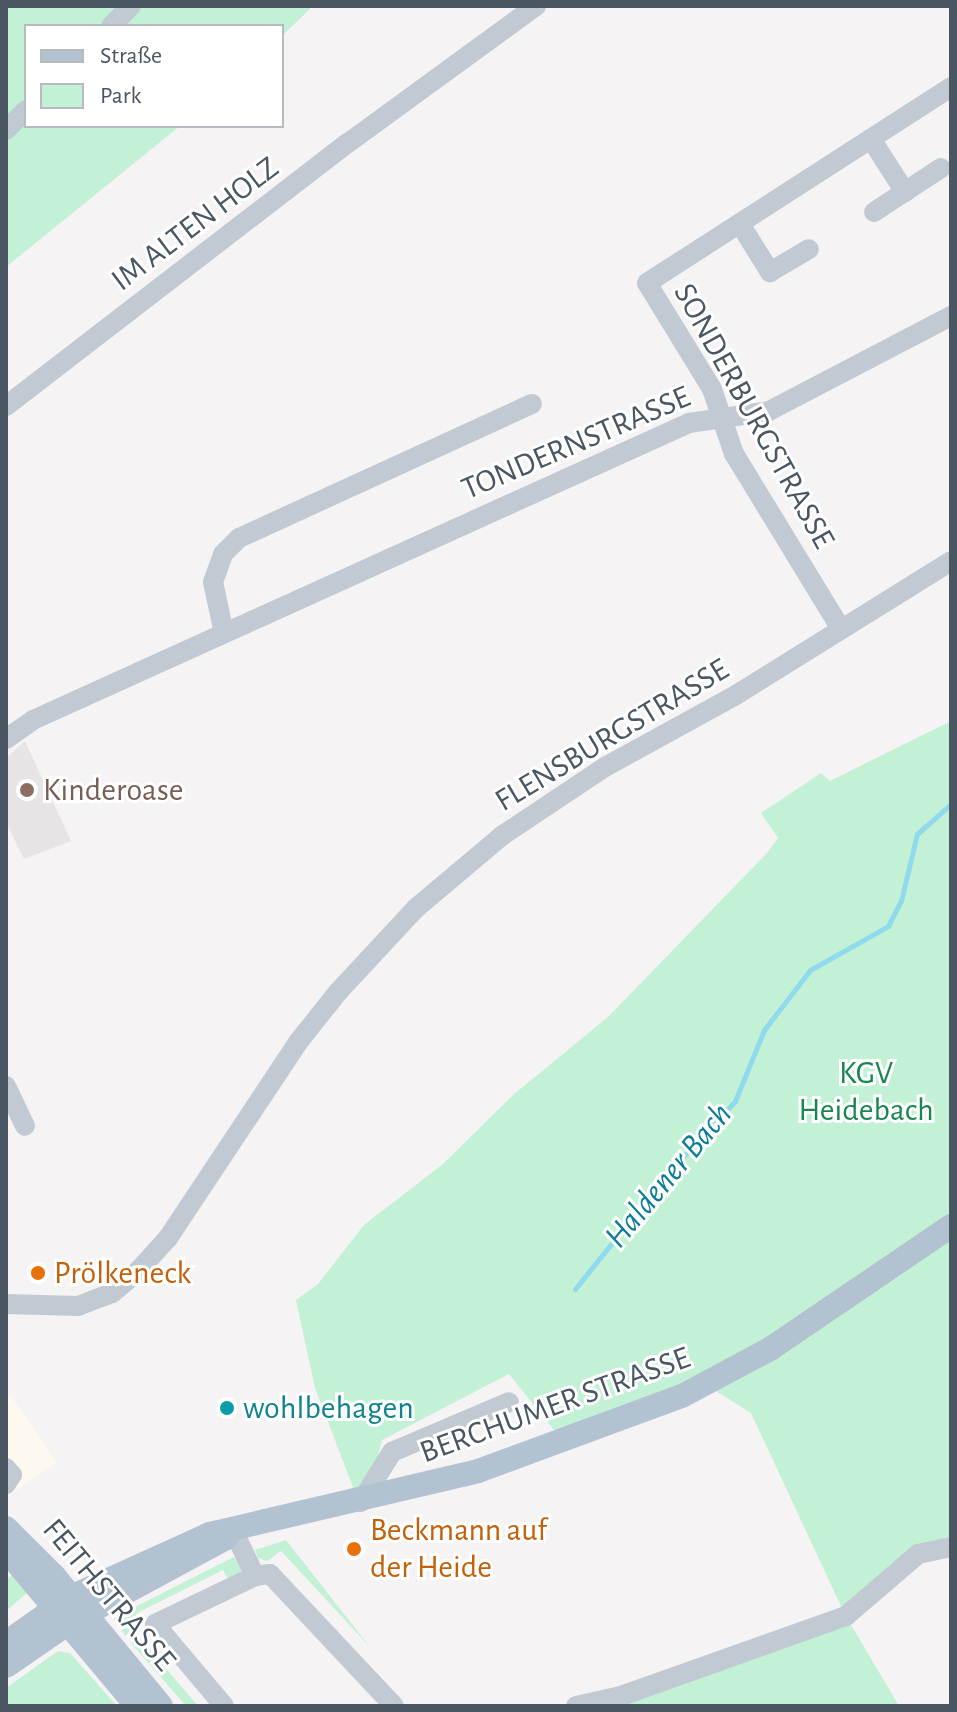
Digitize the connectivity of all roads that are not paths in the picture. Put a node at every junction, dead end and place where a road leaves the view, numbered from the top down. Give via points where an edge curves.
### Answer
1 (131, 6) edge
2 (536, 6) edge
3 (113, 24) edge
4 (951, 87) edge
5 (24, 112) edge
6 (6, 130) edge
7 (871, 139) junction
8 (941, 168) dead end
9 (905, 192) junction
10 (874, 212) dead end
11 (740, 224) junction
12 (809, 249) dead end
13 (951, 316) edge
14 (532, 404) dead end
15 (6, 406) edge
16 (721, 415) junction
17 (951, 561) edge
18 (841, 629) junction
19 (224, 633) junction
20 (6, 739) edge
21 (9, 1098) edge
22 (25, 1126) dead end
23 (951, 1226) edge
24 (6, 1304) edge
25 (509, 1402) dead end
26 (6, 1468) edge
27 (6, 1484) edge
28 (361, 1502) junction
29 (6, 1528) edge
30 (234, 1532) junction
31 (951, 1547) edge
32 (10, 1561) edge
33 (255, 1576) junction
34 (69, 1611) junction
35 (6, 1643) edge
36 (6, 1666) edge
37 (137, 1706) edge
38 (161, 1706) edge
39 (224, 1706) edge
40 (394, 1706) edge
41 (576, 1706) edge

1 - 3 street
2 - 15 street, IM ALTEN HOLZ
4 - 7 street, SONDERBURGSTRASSE
5 - 6 street
7 - 9 street
7 - 11 street, SONDERBURGSTRASSE
8 - 9 street
9 - 10 street
11 - 12 street via 770,272
11 - 16 street, SONDERBURGSTRASSE via 647,283 712,389
13 - 16 street, TONDERNSTRASSE via 769,411
14 - 19 street, TONDERNSTRASSE via 239,538 223,554 213,582
16 - 18 street, SONDERBURGSTRASSE via 734,454
16 - 19 street, TONDERNSTRASSE via 689,423
17 - 18 street, FLENSBURGSTRASSE
18 - 24 street, FLENSBURGSTRASSE via 550,801 415,909 299,1041 168,1238 112,1293 60,1308
19 - 20 street, TONDERNSTRASSE via 33,720
21 - 22 street
23 - 28 main road, BERCHUMER STRASSE via 718,1380 543,1450
25 - 28 street via 392,1452
26 - 27 street via 12,1475
28 - 30 main road, BERCHUMER STRASSE
29 - 34 main road, FEITHSTRASSE
30 - 33 street
30 - 34 main road, BERCHUMER STRASSE via 191,1541
31 - 41 street via 918,1554 846,1616 621,1696
32 - 34 main road, FEITHSTRASSE
33 - 39 street via 155,1624
33 - 40 street via 270,1574
34 - 35 main road
34 - 36 main road
34 - 37 main road, FEITHSTRASSE
34 - 38 main road, FEITHSTRASSE

